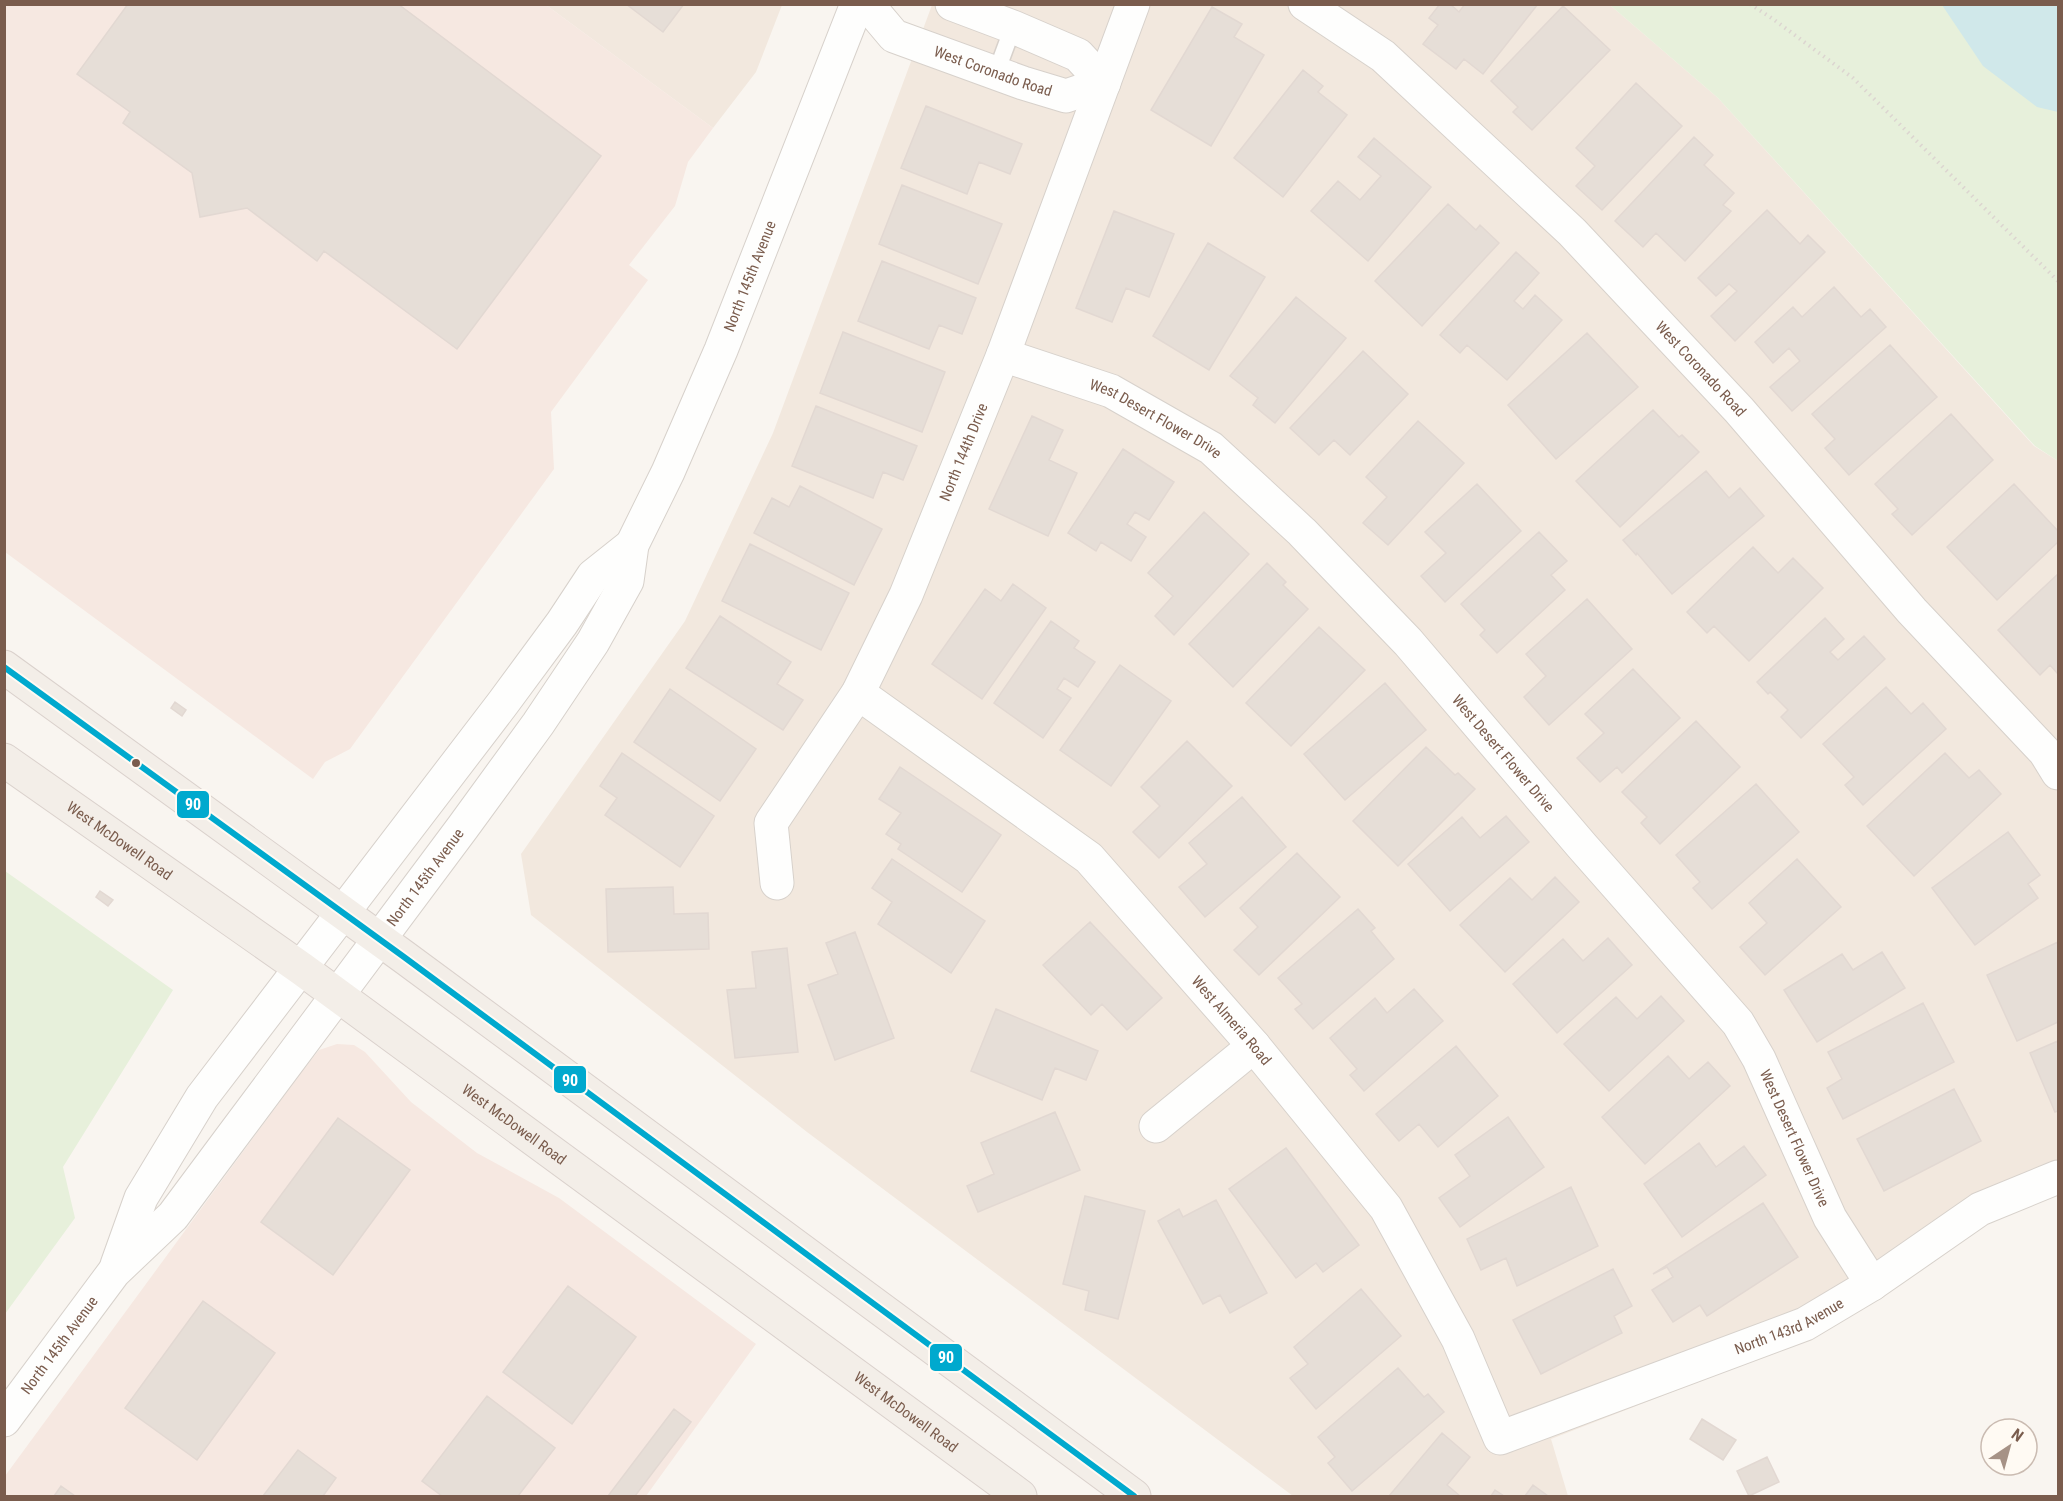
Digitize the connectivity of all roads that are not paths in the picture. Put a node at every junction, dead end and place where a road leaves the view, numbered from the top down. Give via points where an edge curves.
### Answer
1 (857, 4) edge
2 (867, 4) edge
3 (952, 4) edge
4 (1133, 4) edge
5 (1305, 4) edge
6 (1013, 27) junction
7 (996, 73) junction
8 (1104, 82) junction
9 (1003, 355) junction
10 (632, 544) junction
11 (4, 667) edge
12 (858, 693) junction
13 (4, 760) edge
14 (2058, 773) edge
15 (777, 883) dead end
16 (344, 914) junction
17 (380, 939) junction
18 (302, 969) junction
19 (338, 996) junction
20 (1254, 1046) junction
21 (1156, 1126) dead end
22 (2058, 1177) edge
23 (114, 1272) junction
24 (1872, 1284) junction
25 (4, 1420) edge
26 (1500, 1438) joint
27 (1020, 1497) edge
28 (1134, 1497) edge

1 - 10 street, North 145th Avenue via 721,350
2 - 7 street, West Coronado Road via 894,36
3 - 6 street
4 - 8 street, North 144th Drive
5 - 14 street, West Coronado Road via 1383,56 1572,232 1739,410 1912,611 2046,752
6 - 7 lane
6 - 8 street via 1078,55
7 - 8 street, West Coronado Road via 1066,96
8 - 9 street, North 144th Drive
9 - 12 street, North 144th Drive via 906,595
9 - 24 street, West Desert Flower Drive via 1111,391 1211,448 1302,532 1408,642 1738,1023 1759,1059 1830,1218
10 - 16 street, North 145th Avenue via 593,576
10 - 17 street, North 145th Avenue via 627,581 593,642 538,724
11 - 16 main road
12 - 15 street, North 144th Drive via 771,823
12 - 20 street, West Almeria Road via 1089,858
13 - 18 main road, West McDowell Road
16 - 17 main road
16 - 18 street, North 145th Avenue
17 - 19 street, North 145th Avenue
17 - 28 main road
18 - 19 main road, West McDowell Road
18 - 23 street, North 145th Avenue via 208,1088 180,1132 141,1198
19 - 23 street, North 145th Avenue via 173,1216
19 - 27 main road, West McDowell Road
20 - 21 street
20 - 26 street, West Almeria Road via 1386,1208 1458,1339
22 - 24 street, North 143rd Avenue via 1980,1209
23 - 25 street, North 145th Avenue
24 - 26 street, North 143rd Avenue via 1805,1324

